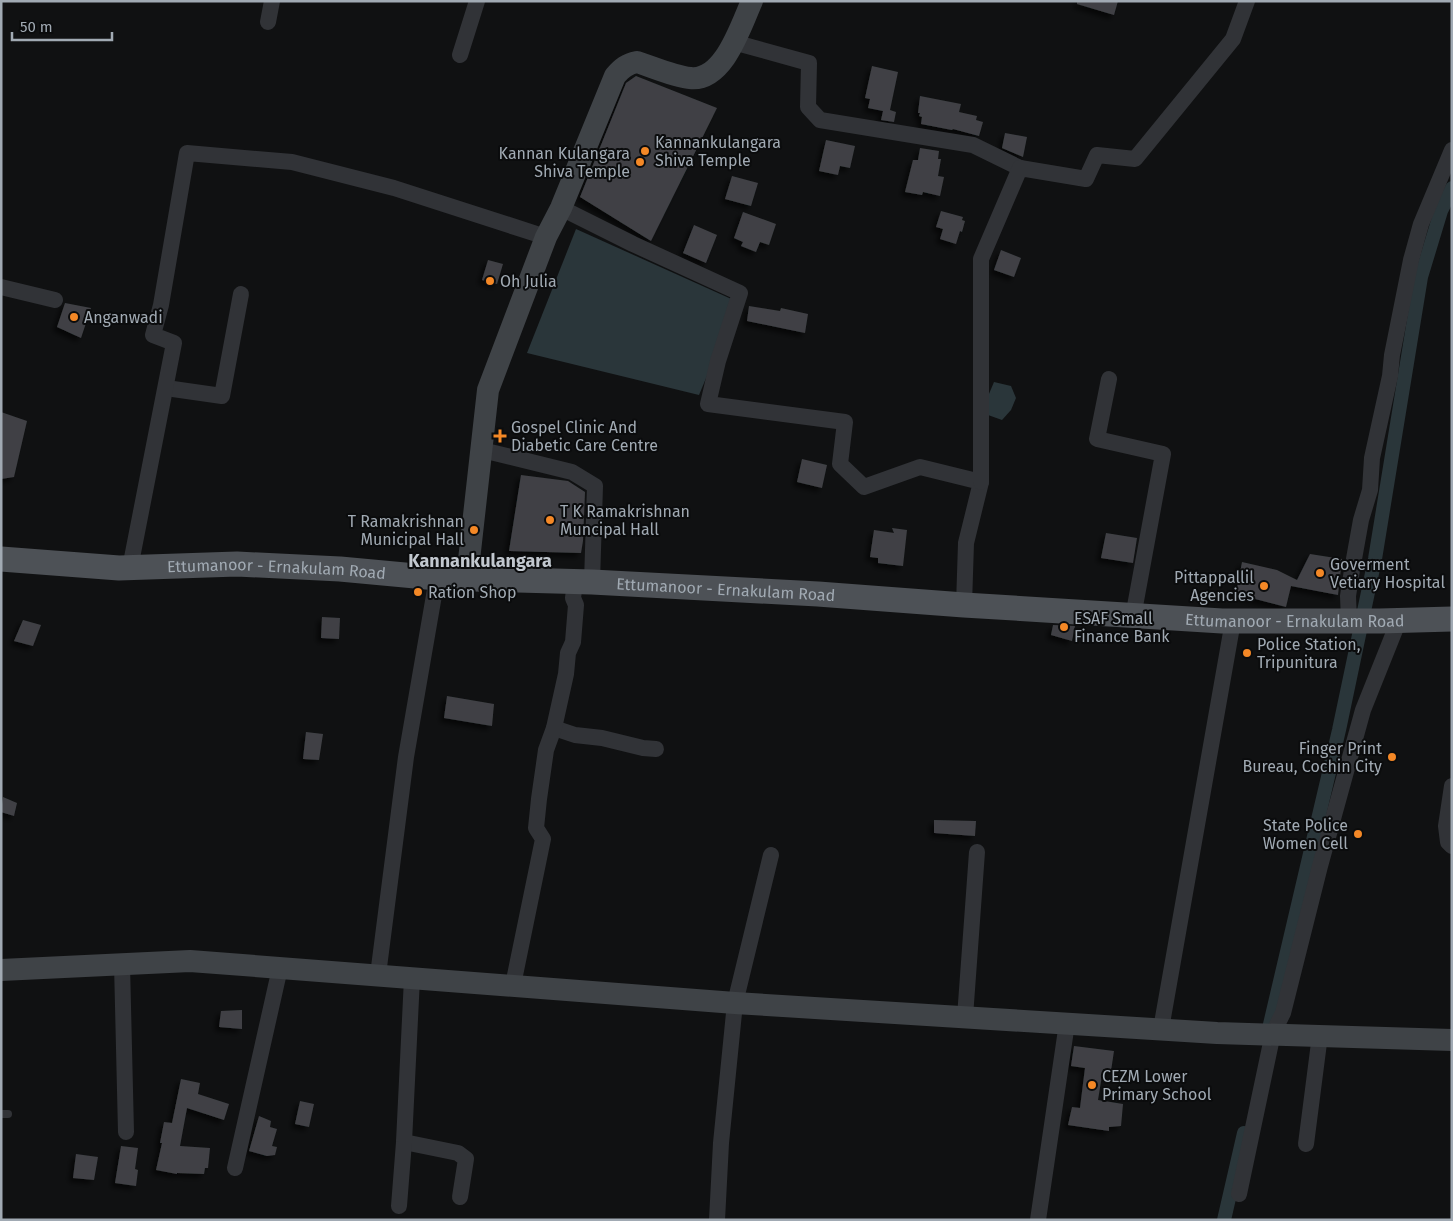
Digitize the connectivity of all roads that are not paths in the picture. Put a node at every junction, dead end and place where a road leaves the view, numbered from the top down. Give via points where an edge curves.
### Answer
1 (272, 1) edge
2 (477, 1) edge
3 (752, 1) edge
4 (1247, 1) edge
5 (268, 22) dead end
6 (733, 42) junction
7 (460, 55) dead end
8 (1452, 150) edge
9 (1020, 168) junction
10 (561, 208) junction
11 (546, 237) junction
12 (1, 287) edge
13 (241, 294) dead end
14 (55, 300) dead end
15 (1109, 379) dead end
16 (166, 388) junction
17 (482, 450) junction
18 (981, 482) junction
19 (1, 559) edge
20 (130, 568) junction
21 (437, 578) junction
22 (467, 578) junction
23 (583, 582) junction
24 (964, 605) junction
25 (1133, 616) junction
26 (1451, 617) edge
27 (1233, 621) junction
28 (1349, 621) junction
29 (1390, 621) junction
30 (554, 728) junction
31 (656, 750) dead end
32 (1452, 786) edge
33 (1452, 846) edge
34 (977, 852) dead end
35 (771, 855) dead end
36 (122, 964) junction
37 (280, 968) junction
38 (1, 970) edge
39 (378, 975) junction
40 (412, 978) junction
41 (513, 985) junction
42 (735, 1003) junction
43 (965, 1017) junction
44 (1068, 1023) junction
45 (1161, 1029) junction
46 (1274, 1034) junction
47 (1320, 1035) junction
48 (1452, 1040) edge
49 (126, 1132) dead end
50 (404, 1142) junction
51 (1306, 1144) dead end
52 (235, 1168) dead end
53 (1239, 1194) dead end
54 (460, 1197) dead end
55 (399, 1206) dead end
56 (718, 1220) edge
57 (1038, 1220) edge

1 - 5 street
2 - 7 street
3 - 6 main road
4 - 9 street via 1233,39 1135,159 1097,155 1086,179
6 - 9 street via 809,63 808,107 820,120 973,145
6 - 10 main road via 726,57 714,70 701,77 690,78 637,62 622,68 615,76
8 - 28 street via 1421,224 1412,260 1352,570
9 - 18 street via 981,259
10 - 11 main road
10 - 18 street via 740,293 718,360 708,404 845,422 840,464 864,487 920,467
11 - 16 street via 394,188 292,162 187,153 153,336 174,343
11 - 17 main road via 488,390
12 - 14 street
13 - 16 street via 222,396
15 - 25 street via 1098,439 1163,454
16 - 20 street
17 - 22 main road
17 - 23 street via 572,472 595,486
18 - 24 street via 966,542
19 - 20 main road, Ettumanoor - Ernakulam Road
20 - 21 main road, Ettumanoor - Ernakulam Road via 237,564
21 - 22 main road, Ettumanoor - Ernakulam Road
21 - 39 street via 406,757
22 - 23 main road, Ettumanoor - Ernakulam Road
23 - 24 main road, Ettumanoor - Ernakulam Road
23 - 30 street via 573,598 576,605 573,642 568,653
24 - 25 main road, Ettumanoor - Ernakulam Road
25 - 27 main road, Ettumanoor - Ernakulam Road
26 - 29 main road, Ettumanoor - Ernakulam Road
27 - 28 main road, Ettumanoor - Ernakulam Road
27 - 45 street
28 - 29 main road, Ettumanoor - Ernakulam Road
29 - 46 street via 1320,866 1283,1013
30 - 31 street
30 - 41 street via 546,750 536,828 543,839
32 - 33 street via 1446,826 1448,842
34 - 43 street
35 - 42 street
36 - 37 main road via 190,961
36 - 38 main road
36 - 49 street
37 - 39 main road
37 - 52 street
39 - 40 main road
40 - 41 main road
40 - 50 street
41 - 42 main road
42 - 43 main road
42 - 56 street via 721,1142
43 - 44 main road
44 - 45 main road
44 - 57 street
45 - 46 main road
46 - 47 main road
46 - 53 street
47 - 48 main road
47 - 51 street
50 - 54 street via 458,1153 466,1159
50 - 55 street

